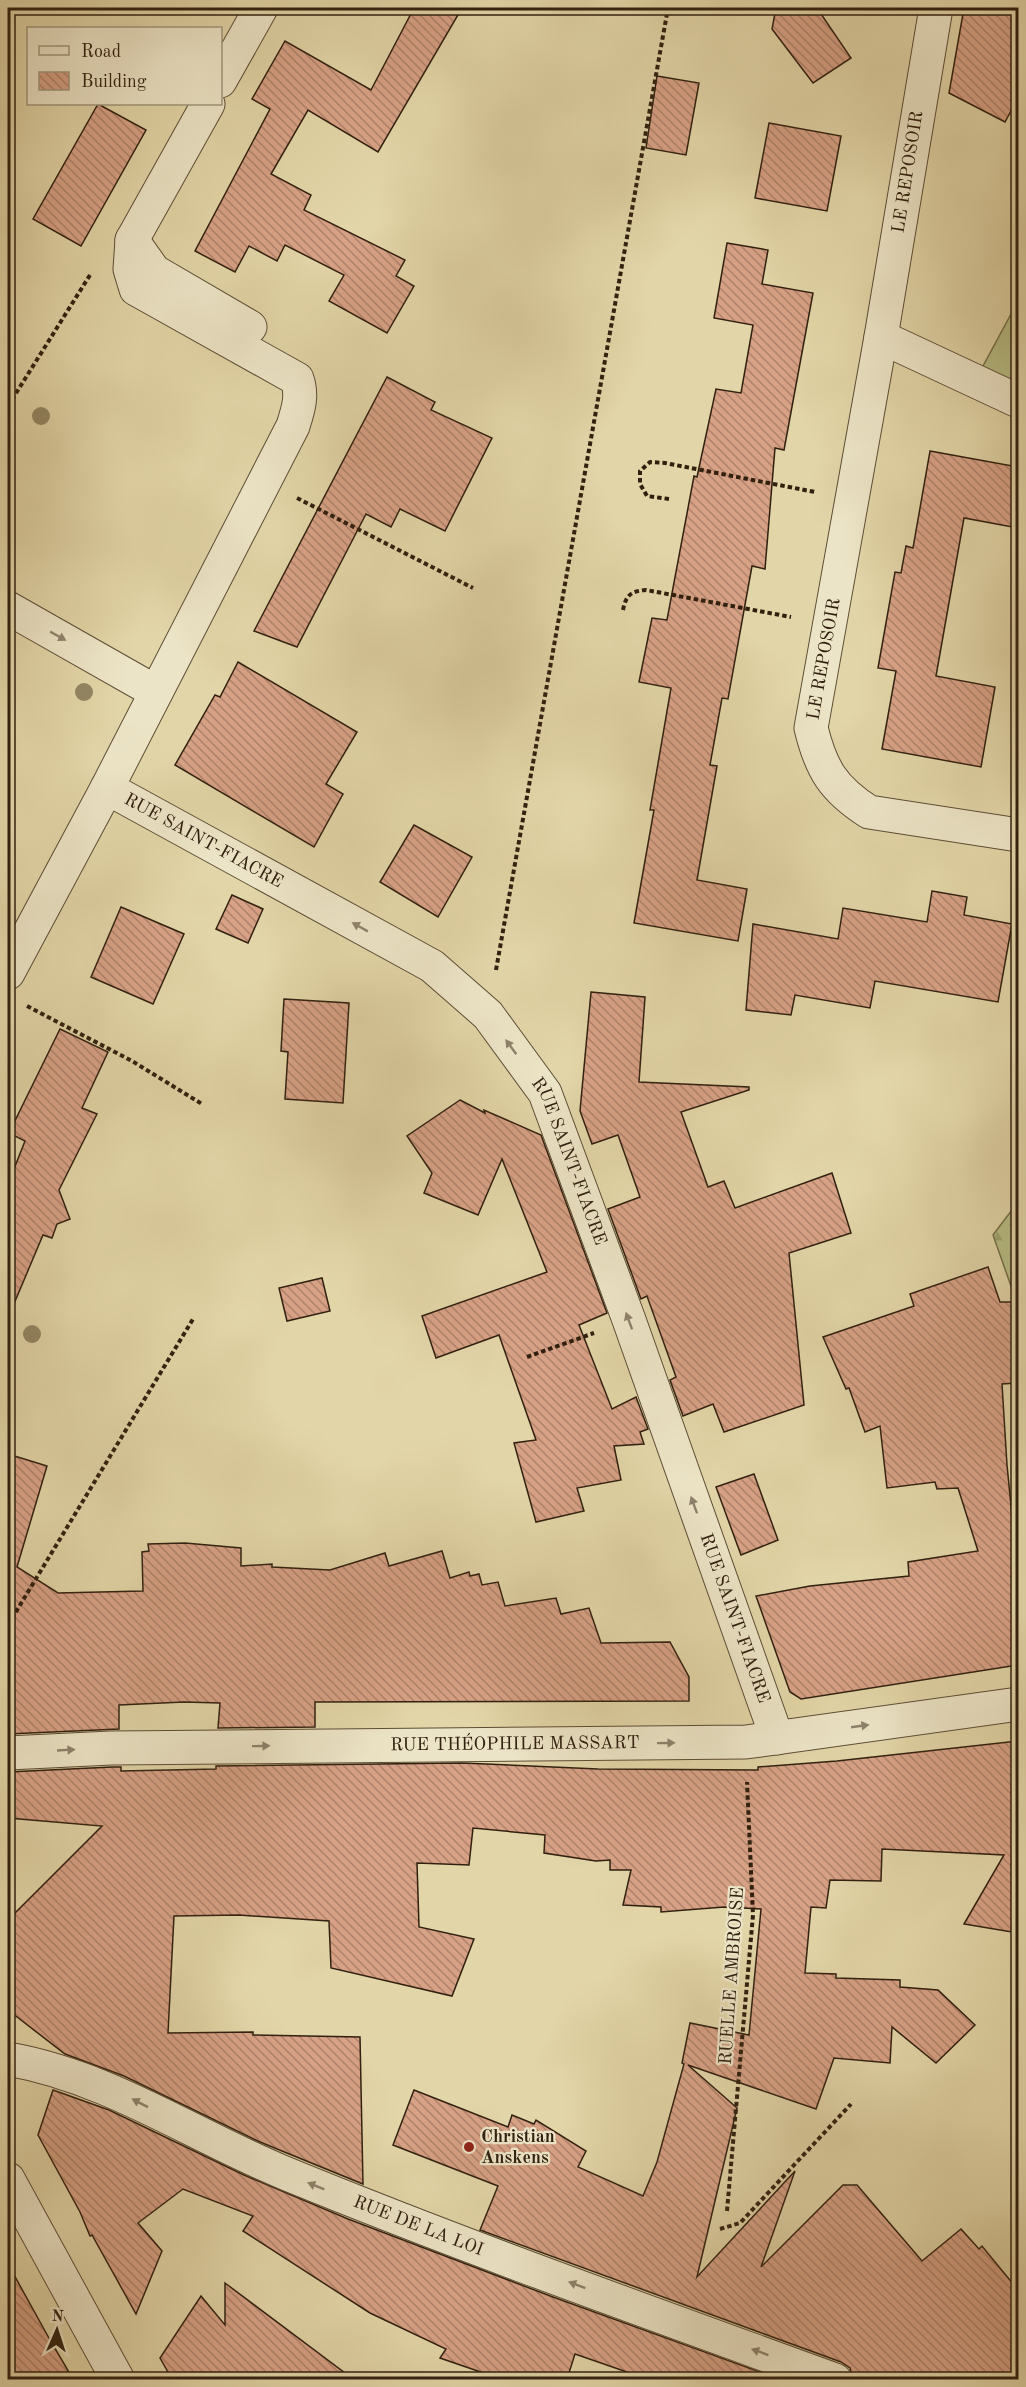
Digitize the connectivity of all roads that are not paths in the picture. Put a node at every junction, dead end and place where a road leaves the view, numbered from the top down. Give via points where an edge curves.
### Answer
1 (261, 8) edge
2 (936, 8) edge
3 (222, 77) edge
4 (207, 105) edge
5 (881, 337) junction
6 (1018, 401) edge
7 (8, 608) edge
8 (156, 692) junction
9 (107, 788) junction
10 (1018, 835) edge
11 (13, 987) edge
12 (1018, 1704) edge
13 (761, 1740) junction
14 (8, 1752) edge
15 (8, 2060) edge
16 (8, 2179) edge
17 (118, 2379) edge
18 (835, 2379) edge

1 - 3 street
2 - 5 street, LE REPOSOIR
4 - 8 street, RUE SAINT-FIACRE via 132,240 130,269 136,289 297,379 299,408
5 - 6 street
5 - 10 street, LE REPOSOIR via 811,728 818,756 848,799 868,812
7 -> 8 street
8 - 9 street, RUE SAINT-FIACRE
9 - 11 street, RUE SAINT-FIACRE
13 -> 9 street, RUE SAINT-FIACRE via 629,1320 545,1093 488,1015 432,966
13 -> 12 street, RUE THÉOPHILE MASSART
14 -> 13 street, RUE THÉOPHILE MASSART
18 -> 15 street, RUE DE LA LOI via 379,2211 244,2156 115,2090 43,2065
16 - 17 street

